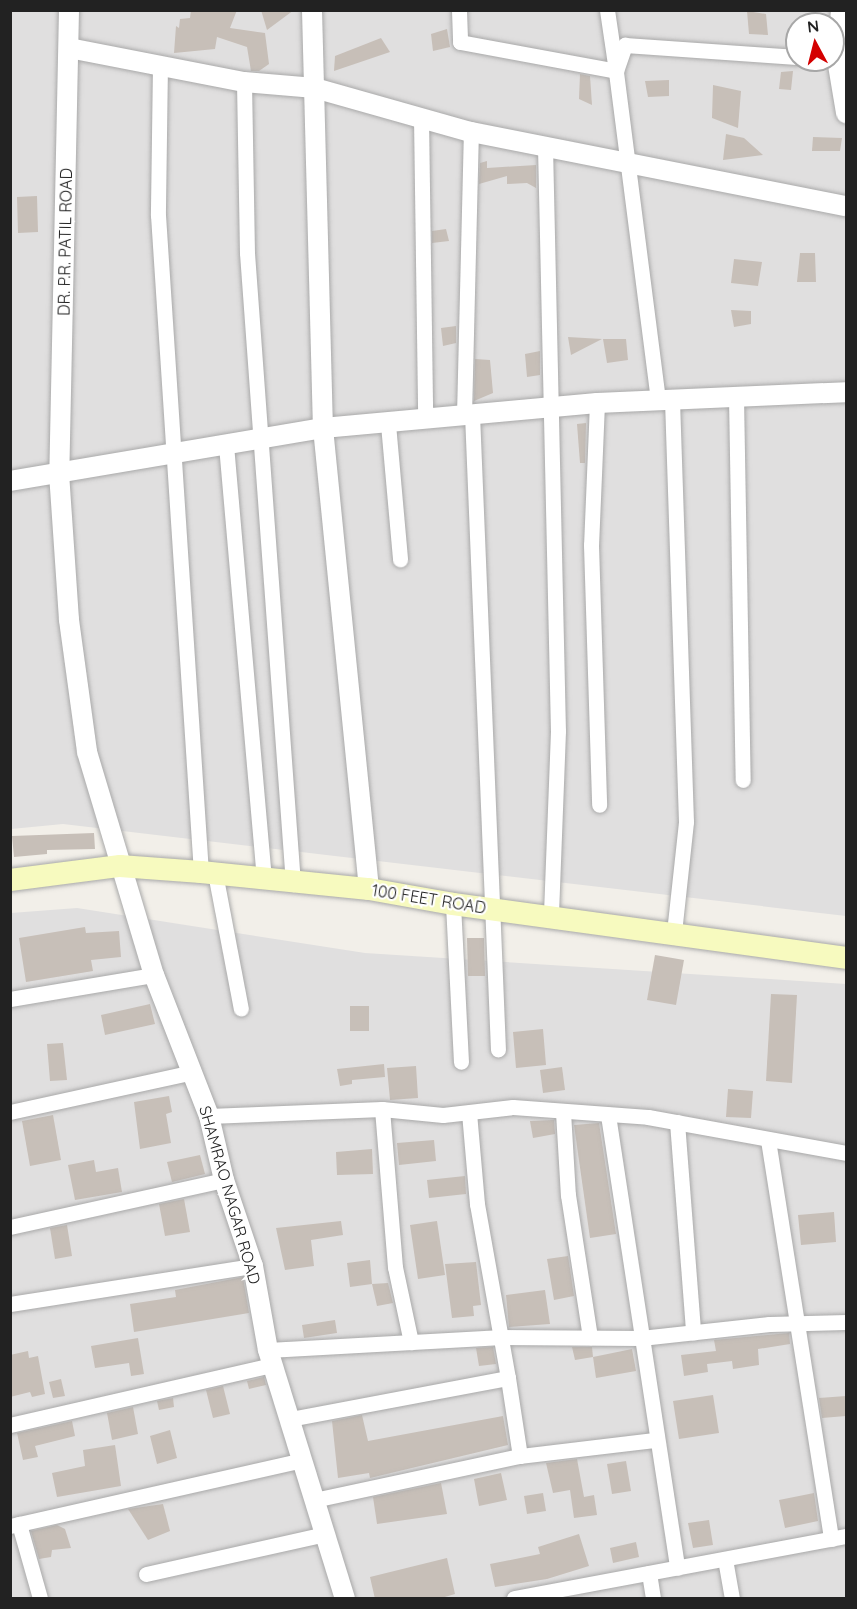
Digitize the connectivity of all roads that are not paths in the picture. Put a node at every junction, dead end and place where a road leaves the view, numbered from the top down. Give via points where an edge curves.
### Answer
1 (69, 10) edge
2 (312, 10) edge
3 (459, 10) edge
4 (607, 10) edge
5 (69, 48) junction
6 (785, 56) edge
7 (160, 64) junction
8 (616, 71) junction
9 (841, 72) edge
10 (244, 82) junction
11 (315, 88) junction
12 (846, 113) edge
13 (421, 117) junction
14 (471, 132) junction
15 (545, 146) junction
16 (631, 164) junction
17 (846, 206) edge
18 (846, 392) edge
19 (736, 397) junction
20 (665, 400) junction
21 (597, 403) junction
22 (552, 408) junction
23 (468, 415) junction
24 (425, 420) junction
25 (387, 424) junction
26 (323, 428) junction
27 (262, 441) junction
28 (226, 445) junction
29 (172, 452) junction
30 (59, 473) junction
31 (10, 481) edge
32 (400, 559) dead end
33 (743, 780) dead end
34 (599, 805) dead end
35 (120, 866) junction
36 (208, 873) junction
37 (10, 879) edge
38 (264, 880) junction
39 (293, 884) junction
40 (369, 888) junction
41 (453, 904) junction
42 (491, 909) junction
43 (551, 917) junction
44 (674, 933) junction
45 (846, 958) edge
46 (154, 975) junction
47 (10, 999) edge
48 (241, 1009) dead end
49 (498, 1049) dead end
50 (461, 1062) dead end
51 (194, 1072) junction
52 (382, 1109) junction
53 (10, 1112) edge
54 (469, 1112) junction
55 (563, 1112) junction
56 (608, 1115) junction
57 (209, 1116) junction
58 (676, 1122) junction
59 (768, 1140) junction
60 (846, 1153) edge
61 (224, 1180) junction
62 (10, 1227) edge
63 (253, 1266) junction
64 (10, 1304) edge
65 (846, 1322) edge
66 (796, 1323) junction
67 (693, 1332) junction
68 (498, 1337) junction
69 (590, 1337) junction
70 (641, 1338) junction
71 (411, 1342) junction
72 (271, 1357) junction
73 (508, 1378) junction
74 (290, 1419) junction
75 (10, 1425) edge
76 (655, 1440) junction
77 (520, 1456) junction
78 (302, 1460) junction
79 (314, 1500) junction
80 (15, 1525) edge
81 (325, 1534) junction
82 (846, 1536) edge
83 (831, 1539) junction
84 (725, 1559) junction
85 (677, 1568) junction
86 (649, 1573) junction
87 (146, 1574) dead end
88 (40, 1599) edge
89 (345, 1599) edge
90 (514, 1599) edge
91 (653, 1599) edge
92 (732, 1599) edge

1 - 5 street, DR. P.R. PATIL ROAD
2 - 11 street
3 - 8 street via 460,42
4 - 8 street
5 - 7 street
5 - 30 street, DR. P.R. PATIL ROAD
6 - 8 street via 625,45
7 - 10 street
7 - 29 street via 158,215
8 - 16 street
9 - 12 street
10 - 11 street
10 - 27 street via 247,253
11 - 13 street
11 - 26 street
13 - 14 street
13 - 24 street
14 - 15 street
14 - 23 street
15 - 16 street
15 - 22 street
16 - 17 street
16 - 20 street
18 - 19 street
19 - 20 street
19 - 33 street
20 - 21 street
20 - 44 street via 686,822
21 - 22 street
21 - 34 street via 591,545
22 - 23 street
22 - 43 street via 558,731
23 - 24 street
23 - 42 street
24 - 25 street
25 - 26 street
25 - 32 street
26 - 27 street
26 - 40 street
27 - 28 street
27 - 39 street
28 - 29 street
28 - 38 street
29 - 30 street
29 - 36 street
30 - 31 street
30 - 35 street, DR. P.R. PATIL ROAD via 69,620 87,752
35 - 36 main road, 100 FEET ROAD
35 - 37 main road, 100 FEET ROAD
35 - 46 street, SHAMRAO NAGAR ROAD
36 - 38 main road, 100 FEET ROAD
36 - 48 street
38 - 39 main road, 100 FEET ROAD
39 - 40 main road, 100 FEET ROAD
40 - 41 main road, 100 FEET ROAD
41 - 42 main road, 100 FEET ROAD
41 - 50 street
42 - 43 main road, 100 FEET ROAD
42 - 49 street
43 - 44 main road, 100 FEET ROAD
44 - 45 main road, 100 FEET ROAD
46 - 47 street
46 - 51 street, SHAMRAO NAGAR ROAD
51 - 53 street
51 - 57 street, SHAMRAO NAGAR ROAD
52 - 54 street via 443,1115
52 - 57 street
52 - 71 street via 395,1267
54 - 55 street via 513,1107
54 - 68 street via 477,1204
55 - 56 street
55 - 69 street via 568,1195
56 - 58 street
56 - 70 street
57 - 61 street, SHAMRAO NAGAR ROAD
58 - 59 street
58 - 67 street
59 - 60 street
59 - 66 street
61 - 62 street
61 - 63 street, SHAMRAO NAGAR ROAD
63 - 64 street
63 - 72 street, SHAMRAO NAGAR ROAD
65 - 66 street
66 - 67 street
66 - 83 street
67 - 70 street
68 - 69 street
68 - 71 street
68 - 73 street
69 - 70 street
70 - 76 street
71 - 72 street
72 - 74 street, SHAMRAO NAGAR ROAD
72 - 75 street
73 - 74 street
73 - 77 street
74 - 78 street, SHAMRAO NAGAR ROAD
76 - 77 street
76 - 85 street
77 - 79 street
78 - 79 street, SHAMRAO NAGAR ROAD
78 - 80 street
79 - 81 street, SHAMRAO NAGAR ROAD
80 - 88 street
81 - 87 street
81 - 89 street, SHAMRAO NAGAR ROAD
82 - 83 street
83 - 84 street
84 - 85 street
84 - 92 street
85 - 86 street
86 - 90 street
86 - 91 street

